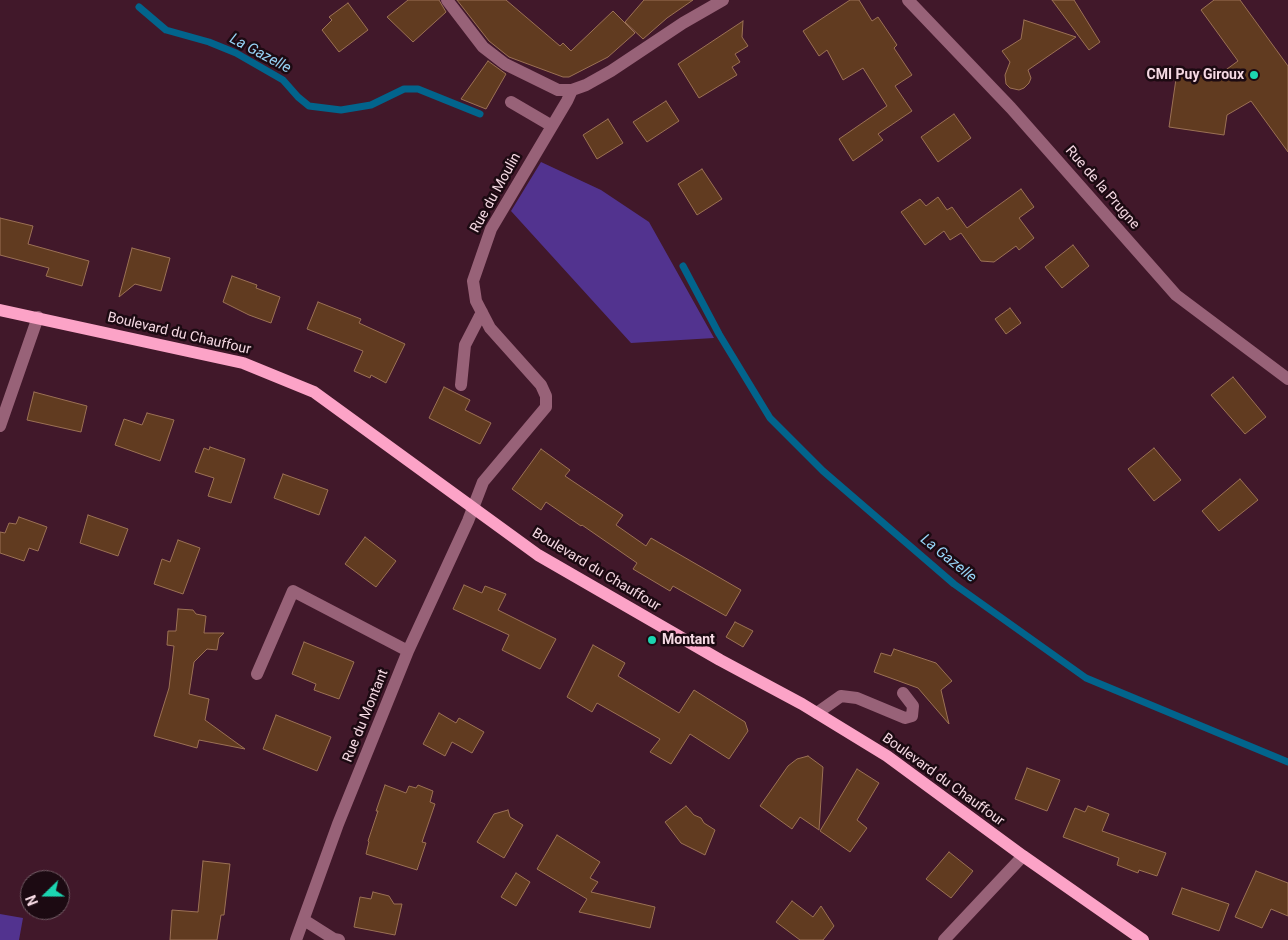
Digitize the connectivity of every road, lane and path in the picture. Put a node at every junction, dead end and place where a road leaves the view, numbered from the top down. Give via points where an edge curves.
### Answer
1 (447, 0) edge
2 (723, 0) edge
3 (908, 0) edge
4 (572, 90) junction
5 (511, 102) dead end
6 (552, 126) junction
7 (0, 310) edge
8 (482, 312) junction
9 (38, 317) junction
10 (1288, 380) edge
11 (461, 385) dead end
12 (0, 426) edge
13 (473, 507) junction
14 (408, 651) junction
15 (257, 674) dead end
16 (903, 694) dead end
17 (817, 713) junction
18 (1023, 856) junction
19 (304, 920) junction
20 (296, 940) edge
21 (339, 940) edge
22 (944, 940) edge
23 (1143, 940) edge

1 - 4 street via 483,48 505,64 558,90
2 - 4 street via 611,71
3 - 10 street, Rue de la Prugne via 1011,108 1176,295
4 - 6 street, Rue du Moulin
5 - 6 street
6 - 8 street, Rue du Moulin via 491,229 478,261 473,281 476,301
7 - 9 main road, Boulevard du Chauffour
8 - 11 street via 465,345
8 - 13 street, Rue du Moulin via 490,328 540,385 546,396 546,407 483,482
9 - 12 street
9 - 13 main road, Boulevard du Chauffour via 243,363 314,392
13 - 14 street, Rue du Montant
13 - 17 main road, Boulevard du Chauffour via 538,555
14 - 15 street via 294,591
14 - 19 street, Rue du Montant via 338,824
16 - 17 street via 913,706 912,716 905,718 857,698 841,696
17 - 18 main road, Boulevard du Chauffour via 887,756
18 - 22 street
18 - 23 main road, Boulevard du Chauffour
19 - 20 street, Rue du Montant
19 - 21 street

